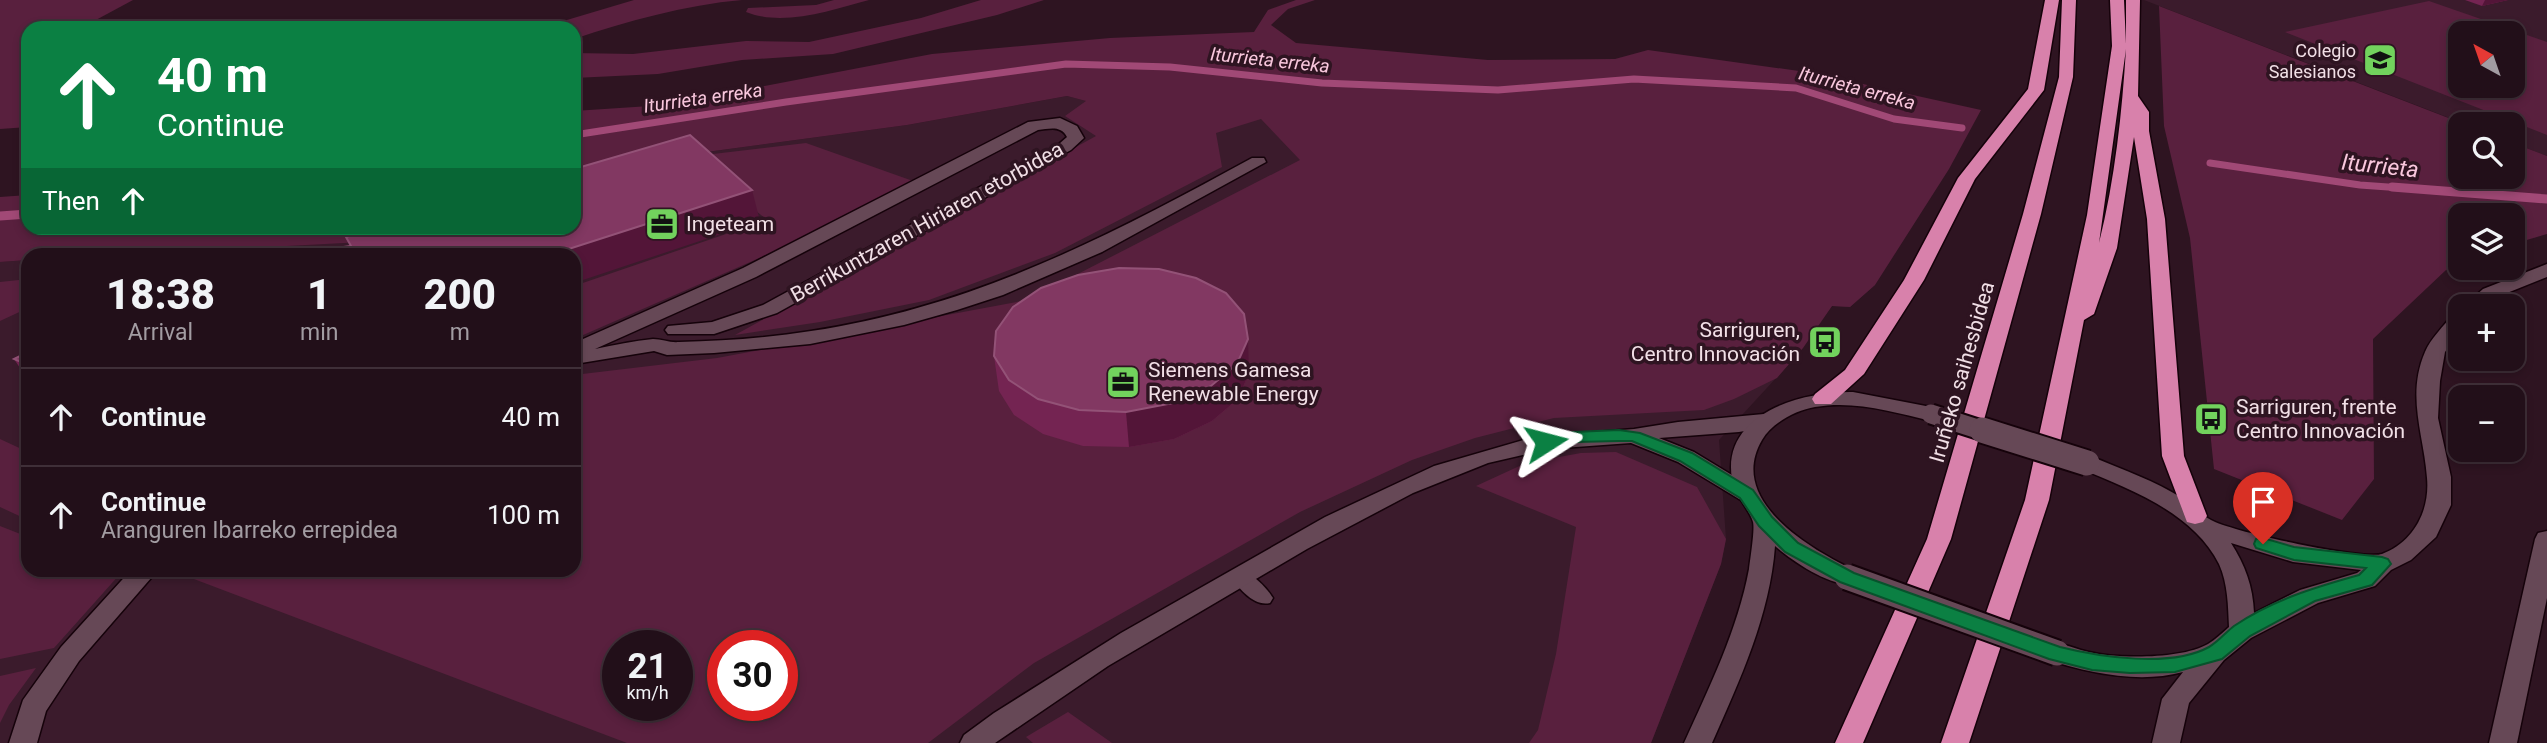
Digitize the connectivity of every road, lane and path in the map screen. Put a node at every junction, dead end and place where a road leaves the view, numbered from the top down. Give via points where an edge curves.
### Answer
1 (2052, 0) edge
2 (2069, 0) edge
3 (2131, 2) edge
4 (2131, 97) junction
5 (1258, 162) dead end
6 (2547, 270) edge
7 (2489, 294) edge
8 (671, 322) junction
9 (2448, 334) edge
10 (2070, 344) junction
11 (656, 345) junction
12 (581, 348) edge
13 (581, 356) edge
14 (1823, 398) junction
15 (1765, 421) junction
16 (1634, 436) junction
17 (1746, 494) junction
18 (1765, 522) junction
19 (2201, 522) junction
20 (2547, 539) edge
21 (2382, 564) junction
22 (1240, 576) junction
23 (140, 577) edge
24 (1263, 598) dead end
25 (2242, 631) junction
26 (2215, 653) junction
27 (23, 743) edge
28 (974, 743) edge
29 (1698, 743) edge
30 (1849, 743) edge
31 (1955, 743) edge
32 (2166, 743) edge
33 (2504, 743) edge

1 - 14 highway via 2036,90 1967,178 1914,280 1853,374
2 - 30 highway, Iruñeko saihesbidea via 2063,90 1939,539
3 - 4 highway
3 - 10 highway via 2119,46 2102,176
4 - 10 highway via 2114,223 2097,286
4 - 19 highway via 2141,112 2156,219 2173,456
5 - 11 street via 1038,274 931,310 806,339 751,346 667,349
6 - 7 street
8 - 8 street, Berrikuntzaren Hiriaren etorbidea via 1034,125 1060,123 1076,138 770,309 714,328
8 - 11 street
8 - 12 street, Berrikuntzaren Hiriaren etorbidea
9 - 21 street via 2435,352 2427,418 2439,477 2439,505 2427,531 2402,554
10 - 31 highway via 2037,500
11 - 13 street
14 - 15 street
14 - 19 street, bridge via 1866,399 1931,414 2087,463 2152,490
15 - 16 street
15 - 17 street via 1741,462
16 - 17 street via 1686,457
16 - 22 street via 1574,437 1457,466 1335,520
17 - 18 street
18 - 26 street, bridge via 1791,547 1847,577 2057,653 2092,663 2130,666 2175,664
18 - 29 street via 1761,570 1734,664
19 - 21 street via 2294,553
19 - 25 street via 2230,560 2244,606
20 - 33 street
21 - 25 street via 2366,580 2309,596
22 - 24 lane
22 - 28 street via 1030,700
23 - 27 street via 70,654 33,708
25 - 26 street
26 - 32 street via 2176,699

